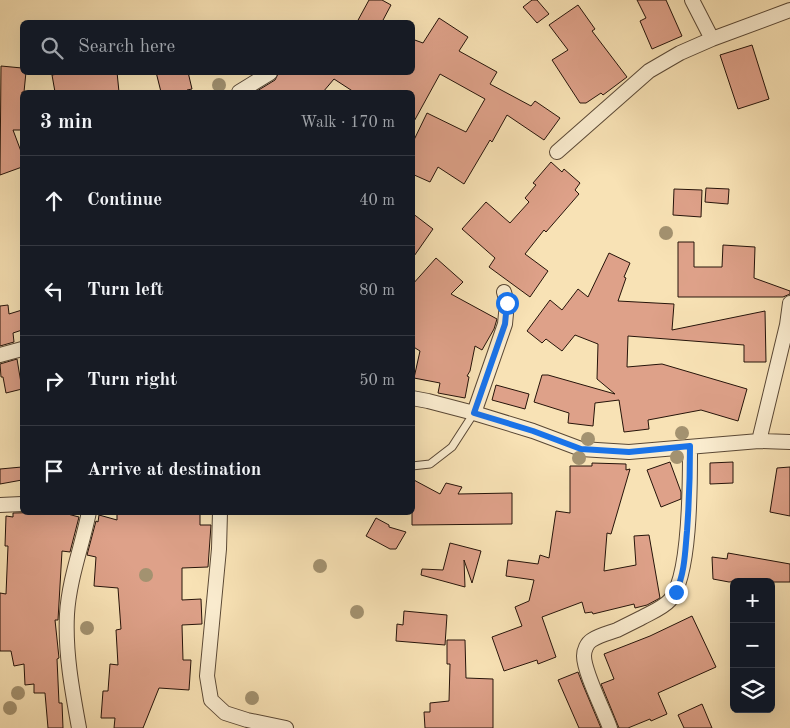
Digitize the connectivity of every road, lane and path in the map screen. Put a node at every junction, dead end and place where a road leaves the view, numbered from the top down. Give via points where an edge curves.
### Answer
1 (692, 0) edge
2 (790, 10) edge
3 (712, 39) junction
4 (267, 75) edge
5 (242, 90) edge
6 (557, 152) dead end
7 (504, 292) dead end
8 (790, 303) edge
9 (20, 350) edge
10 (0, 355) edge
11 (415, 399) edge
12 (474, 413) junction
13 (760, 441) junction
14 (790, 442) edge
15 (690, 446) junction
16 (415, 466) edge
17 (20, 504) edge
18 (0, 505) edge
19 (88, 515) edge
20 (220, 515) edge
21 (79, 728) edge
22 (286, 728) edge
23 (610, 728) edge

1 - 3 street
2 - 3 street
3 - 6 street via 649,71
4 - 5 street
7 - 12 street via 507,303 505,324
8 - 13 street
9 - 10 street
11 - 12 street
12 - 15 street via 581,449 629,452
12 - 16 lane via 452,446 430,464
13 - 14 street
13 - 15 street
15 - 23 street via 684,562 676,592 664,606 593,640 585,651 586,666
17 - 18 street
19 - 21 street via 67,612 67,648
20 - 22 street via 207,676 211,700 225,713

